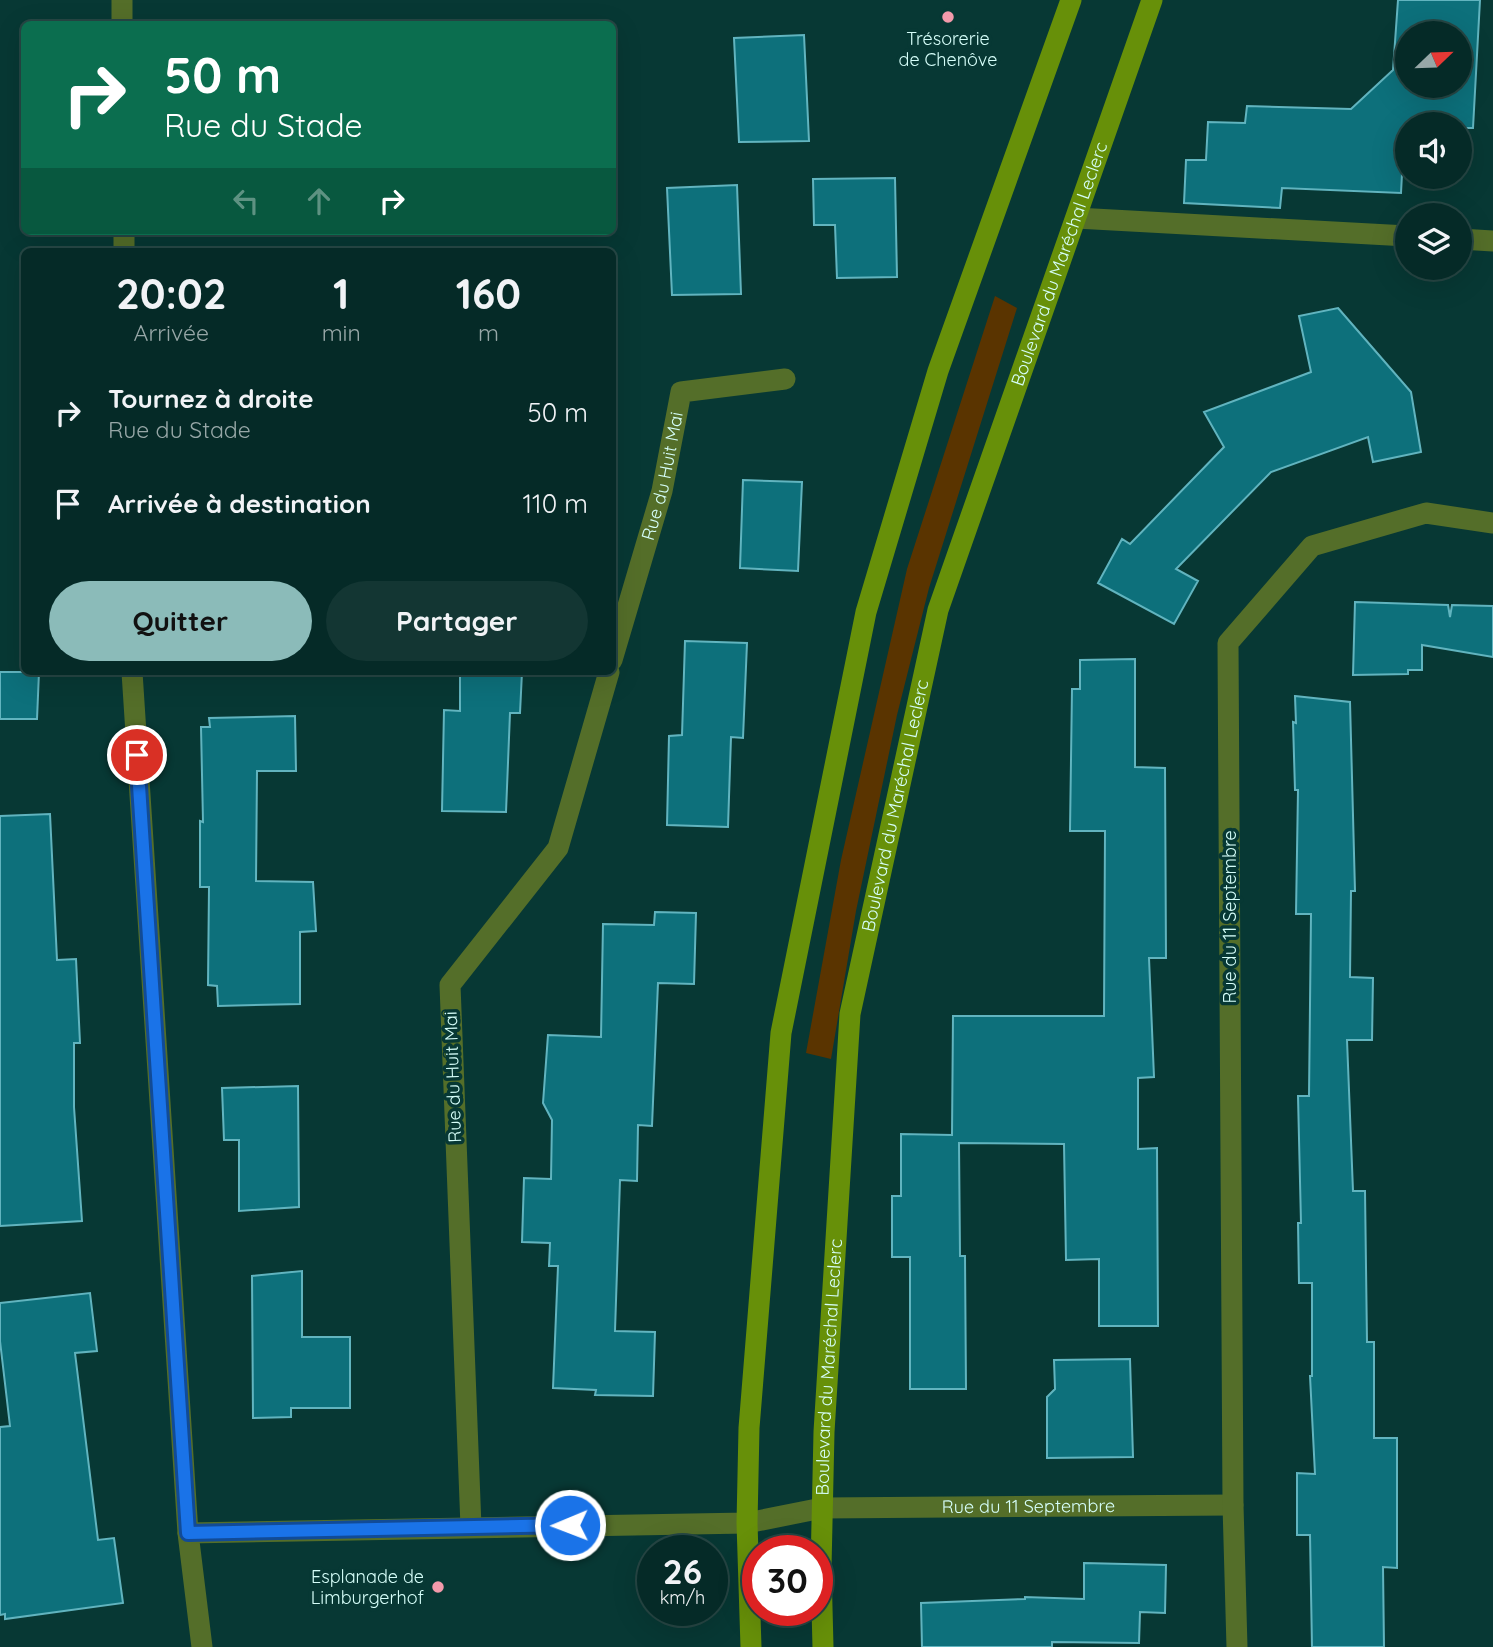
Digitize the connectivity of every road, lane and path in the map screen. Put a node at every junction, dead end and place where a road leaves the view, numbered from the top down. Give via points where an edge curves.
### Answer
1 (122, 0) edge
2 (1071, 0) edge
3 (1152, 0) edge
4 (122, 21) edge
5 (1076, 218) junction
6 (1395, 235) edge
7 (1472, 239) edge
8 (1493, 240) edge
9 (785, 379) dead end
10 (1493, 523) edge
11 (616, 646) edge
12 (132, 675) edge
13 (608, 675) edge
14 (1233, 1505) junction
15 (822, 1508) junction
16 (747, 1523) junction
17 (471, 1527) junction
18 (188, 1533) junction
19 (202, 1647) edge
20 (751, 1647) edge
21 (823, 1647) edge
22 (1237, 1647) edge

1 - 4 street
2 - 16 main road via 938,371 866,612 781,1033 749,1428
3 - 5 main road, Boulevard du Maréchal Leclerc
5 - 6 street
5 - 15 main road, Boulevard du Maréchal Leclerc via 938,610 850,1014
7 - 8 street
9 - 11 street, Rue du Huit Mai via 681,392 662,491
10 - 14 street, Rue du 11 Septembre via 1426,513 1312,546 1228,643
12 - 18 street
13 - 17 street, Rue du Huit Mai via 558,848 450,985
14 - 15 street, Rue du 11 Septembre
14 - 22 street, Rue du 11 Septembre
15 - 16 street, Rue du 11 Septembre
15 - 21 main road, Boulevard du Maréchal Leclerc
16 - 17 street, Rue du 11 Septembre
16 - 20 main road
17 - 18 street, Rue du 11 Septembre
18 - 19 street

